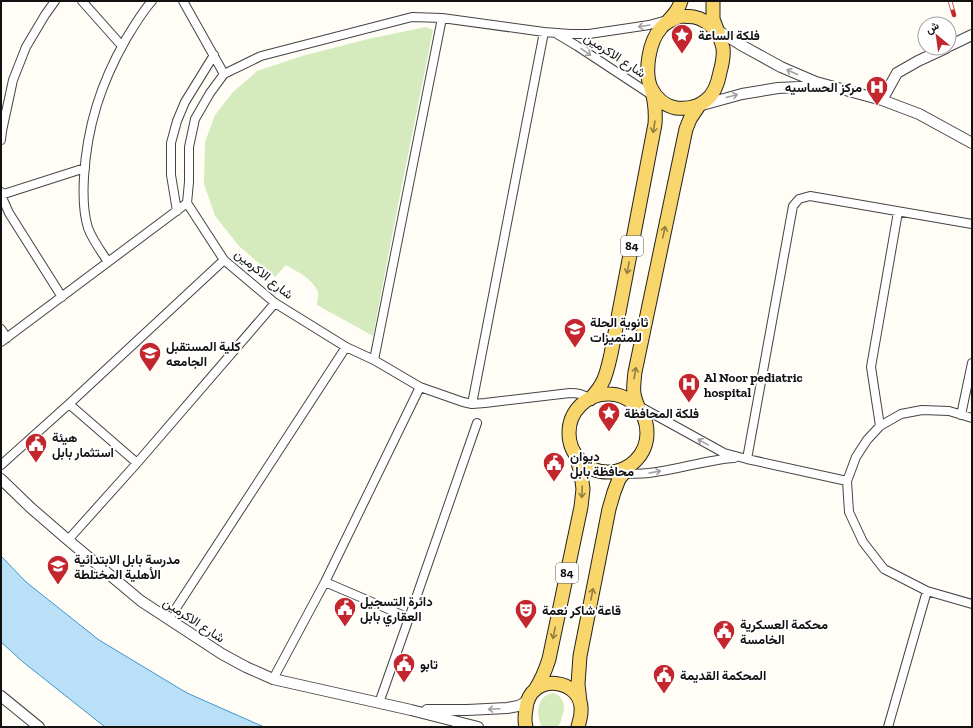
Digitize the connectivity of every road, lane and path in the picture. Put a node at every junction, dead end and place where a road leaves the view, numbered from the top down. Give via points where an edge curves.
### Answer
1 (55, 1) edge
2 (82, 1) edge
3 (152, 1) edge
4 (183, 1) edge
5 (681, 1) edge
6 (713, 1) edge
7 (442, 18) junction
8 (671, 21) junction
9 (544, 32) junction
10 (553, 32) junction
11 (717, 32) junction
12 (972, 36) edge
13 (957, 43) edge
14 (122, 46) junction
15 (214, 55) junction
16 (929, 56) edge
17 (224, 74) junction
18 (829, 86) junction
19 (655, 95) junction
20 (882, 100) junction
21 (698, 105) junction
22 (1, 140) edge
23 (972, 143) edge
24 (85, 168) junction
25 (1, 192) edge
26 (1, 195) edge
27 (187, 203) junction
28 (177, 211) junction
29 (898, 212) junction
30 (972, 224) edge
31 (224, 260) junction
32 (108, 262) junction
33 (62, 297) junction
34 (275, 303) junction
35 (1, 329) edge
36 (4, 340) edge
37 (346, 347) junction
38 (374, 360) junction
39 (972, 363) edge
40 (420, 387) junction
41 (590, 399) junction
42 (69, 404) junction
43 (472, 404) junction
44 (637, 406) junction
45 (961, 415) junction
46 (972, 418) edge
47 (477, 423) dead end
48 (880, 426) junction
49 (576, 454) junction
50 (743, 458) junction
51 (137, 463) junction
52 (1, 465) edge
53 (626, 470) junction
54 (1, 479) edge
55 (847, 481) junction
56 (68, 540) junction
57 (325, 582) junction
58 (927, 591) junction
59 (972, 604) edge
60 (409, 618) junction
61 (169, 619) junction
62 (273, 679) junction
63 (532, 693) junction
64 (1, 696) edge
65 (378, 703) junction
66 (411, 710) junction
67 (580, 718) edge
68 (39, 727) edge
69 (478, 727) edge
70 (526, 727) edge
71 (888, 727) edge

1 - 22 street via 26,47 13,80
2 - 14 street
3 - 14 street
4 - 15 street
5 - 8 main road, 84
6 - 11 main road, 84 via 713,19
7 - 9 street, شارع الاكرمين
7 - 17 street, شارع الاكرمين via 412,17 320,40 261,56
7 - 38 street
8 -> 10 street, شارع الاكرمين via 589,34
8 - 11 main road via 694,17 705,21
8 - 19 main road, 84 via 654,38 647,68 648,82
9 - 10 street, شارع الاكرمين
9 - 43 street
10 -> 19 street, شارع الاكرمين
18 -> 11 street via 781,67
11 - 21 main road, 84 via 723,49 718,80 713,93
12 - 13 street
14 - 24 street via 97,104
15 - 17 street
15 - 28 street via 185,102 171,143 171,175
16 - 20 street via 897,73
17 - 27 street, شارع الاكرمين via 195,119 189,147
18 - 20 street
21 -> 18 street via 778,88
19 - 21 main road via 672,107 683,109
19 -> 41 main road, 84 via 655,124 611,354 606,376
20 - 23 street via 919,114
44 -> 21 main road, 84 via 633,387 635,372 686,129
24 - 26 street
24 - 32 street via 83,193 88,228
25 - 26 street
26 - 33 street via 9,213
27 - 28 street
27 - 31 street, شارع الاكرمين
28 - 32 street
29 - 30 street
29 - 48 street via 871,367
29 - 50 street via 810,196 799,199 793,206
31 - 34 street, شارع الاكرمين
31 - 42 street
32 - 33 street
33 - 36 street
34 - 37 street, شارع الاكرمين
34 - 51 street
35 - 36 street
37 - 38 street, شارع الاكرمين
37 - 61 street
38 - 40 street, شارع الاكرمين
39 - 45 street
40 - 43 street, شارع الاكرمين
40 - 57 street
41 - 43 street, شارع الاكرمين via 579,393 570,393
41 - 44 main road via 610,394 622,396
41 - 49 main road, 84 via 579,408 572,420 569,433
42 - 51 street
42 - 52 street
50 -> 44 street via 724,453
44 - 53 main road, 84 via 646,423 647,440 641,455
45 - 46 street
45 - 48 street via 949,411 922,410 901,414
47 - 60 street
48 - 55 street via 856,457
49 - 53 main road, 84 via 589,467 603,472
49 -> 63 main road, 84 via 581,474 580,507 549,660 542,680
53 -> 50 street via 633,474 650,473 710,461
50 - 55 street
51 - 56 street
67 -> 53 main road, 84 via 580,656 609,509 619,479
54 - 56 street, شارع الاكرمين
55 - 58 street via 849,512 863,542 884,569
56 - 61 street, شارع الاكرمين via 142,601
57 - 60 street
57 - 62 street
58 - 59 street
58 - 71 street
60 - 65 street
61 - 62 street, شارع الاكرمين via 246,668
62 - 65 street, شارع الاكرمين
63 -> 66 street, شارع الاكرمين via 524,703 507,708
63 - 67 main road, 84 via 542,685 551,683 560,683 568,687 575,694
63 - 70 main road, 84 via 526,705
64 - 68 street
65 - 66 street, شارع الاكرمين
66 - 69 street, شارع الاكرمين

